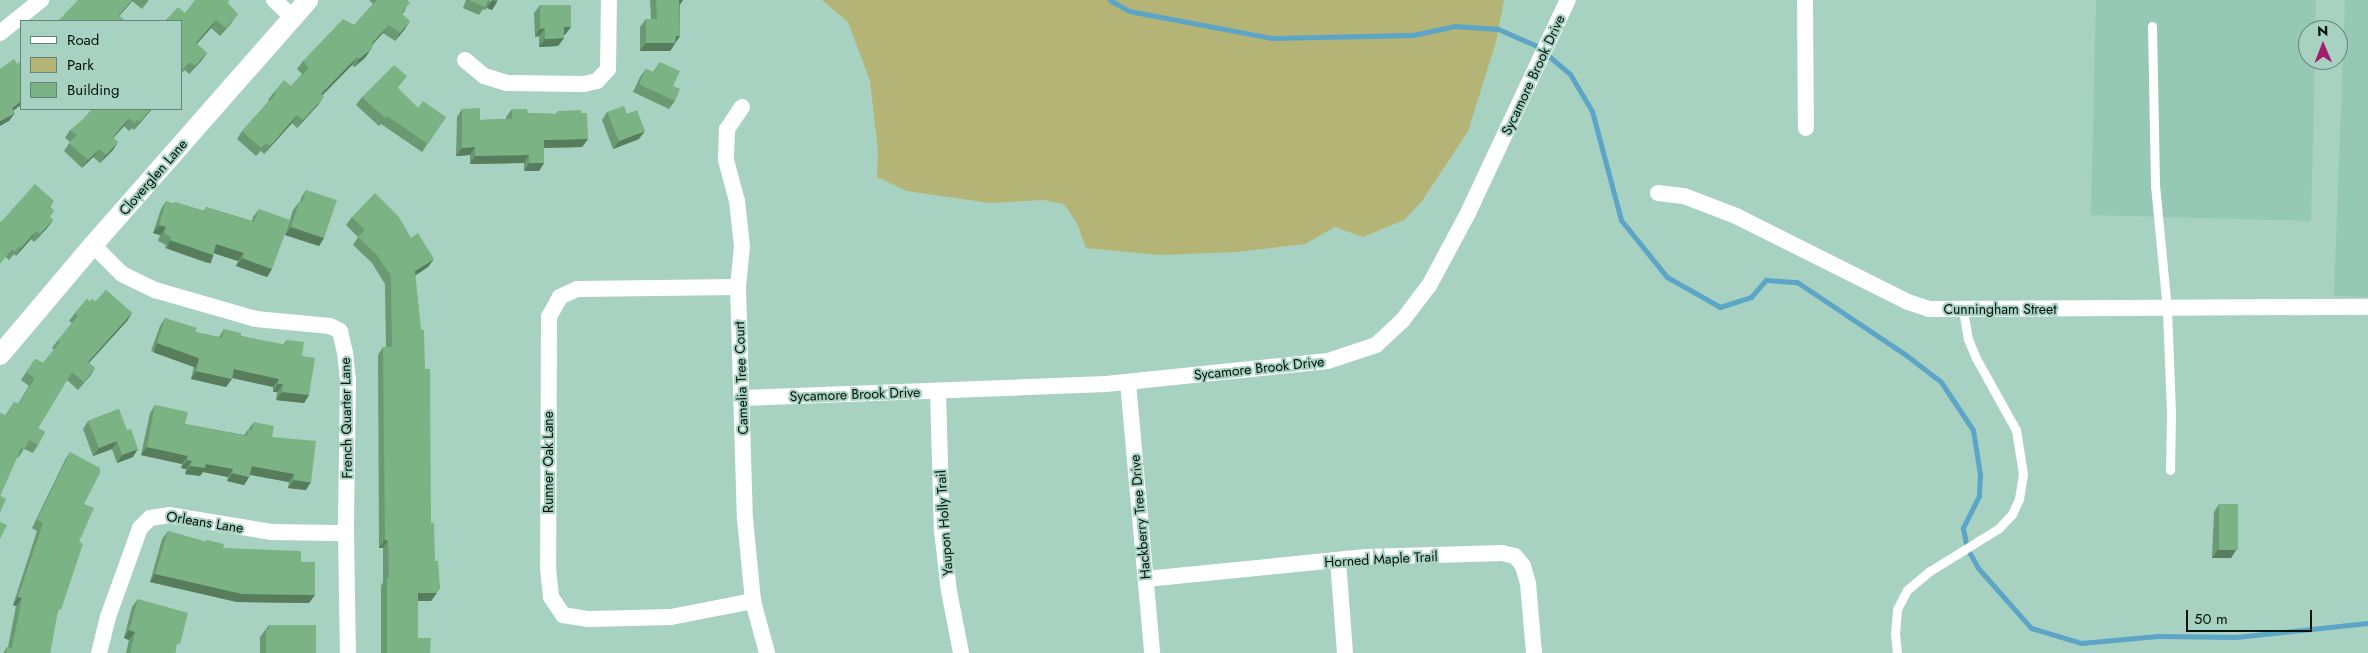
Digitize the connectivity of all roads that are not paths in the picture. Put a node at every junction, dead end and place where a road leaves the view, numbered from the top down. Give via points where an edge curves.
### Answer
1 (41, 0) edge
2 (274, 0) edge
3 (308, 0) edge
4 (609, 0) edge
5 (1805, 0) edge
6 (1568, 2) edge
7 (292, 17) junction
8 (2152, 26) dead end
9 (0, 33) edge
10 (465, 60) dead end
11 (742, 107) dead end
12 (1806, 128) dead end
13 (1658, 193) dead end
14 (93, 245) junction
15 (738, 288) junction
16 (2368, 307) edge
17 (2167, 309) junction
18 (1962, 310) junction
19 (0, 356) edge
20 (1128, 382) junction
21 (938, 391) junction
22 (742, 398) junction
23 (2170, 470) dead end
24 (346, 531) junction
25 (1338, 560) junction
26 (1146, 579) junction
27 (752, 601) junction
28 (99, 653) edge
29 (348, 653) edge
30 (767, 653) edge
31 (962, 653) edge
32 (1152, 653) edge
33 (1345, 653) edge
34 (1534, 653) edge
35 (1897, 653) edge

1 - 9 street
2 - 7 street
3 - 7 street, Cloverglen Lane
4 - 10 street via 608,68 597,81 584,84 507,83 484,76
5 - 12 street
6 - 20 street, Sycamore Brook Drive via 1468,213 1430,284 1402,321 1376,345 1328,361
7 - 14 street, Cloverglen Lane
8 - 17 lane via 2155,185
11 - 15 street, Camelia Tree Court via 727,129 726,160 737,201 742,246
13 - 18 street, Cunningham Street via 1684,196 1736,216 1908,302 1929,309
14 - 19 street, Cloverglen Lane
14 - 24 street, French Quarter Lane via 122,274 155,290 256,319 330,326 340,331 348,379
15 - 22 street, Camelia Tree Court
15 - 27 street, Runner Oak Lane via 577,289 560,297 548,317 548,568 551,598 563,615 590,619 671,617
16 - 17 street, Cunningham Street
17 - 18 street, Cunningham Street
17 - 23 lane
18 - 35 lane via 1976,358 2016,430 2023,474 2019,499 2012,514 1999,528 1930,571 1907,590 1897,609
20 - 21 street, Sycamore Brook Drive
20 - 26 street, Hackberry Tree Drive
21 - 22 street, Sycamore Brook Drive
21 - 31 street, Yaupon Holly Trail via 942,530 948,591
22 - 27 street, Camelia Tree Court via 745,520
24 - 28 street, Orleans Lane via 272,532 170,515 150,518 140,528 108,617
24 - 29 street, French Quarter Lane
25 - 26 street, Horned Maple Trail
25 - 33 street
25 - 34 street, Horned Maple Trail via 1515,556 1523,566 1528,583
26 - 32 street, Hackberry Tree Drive
27 - 30 street, Camelia Tree Court

